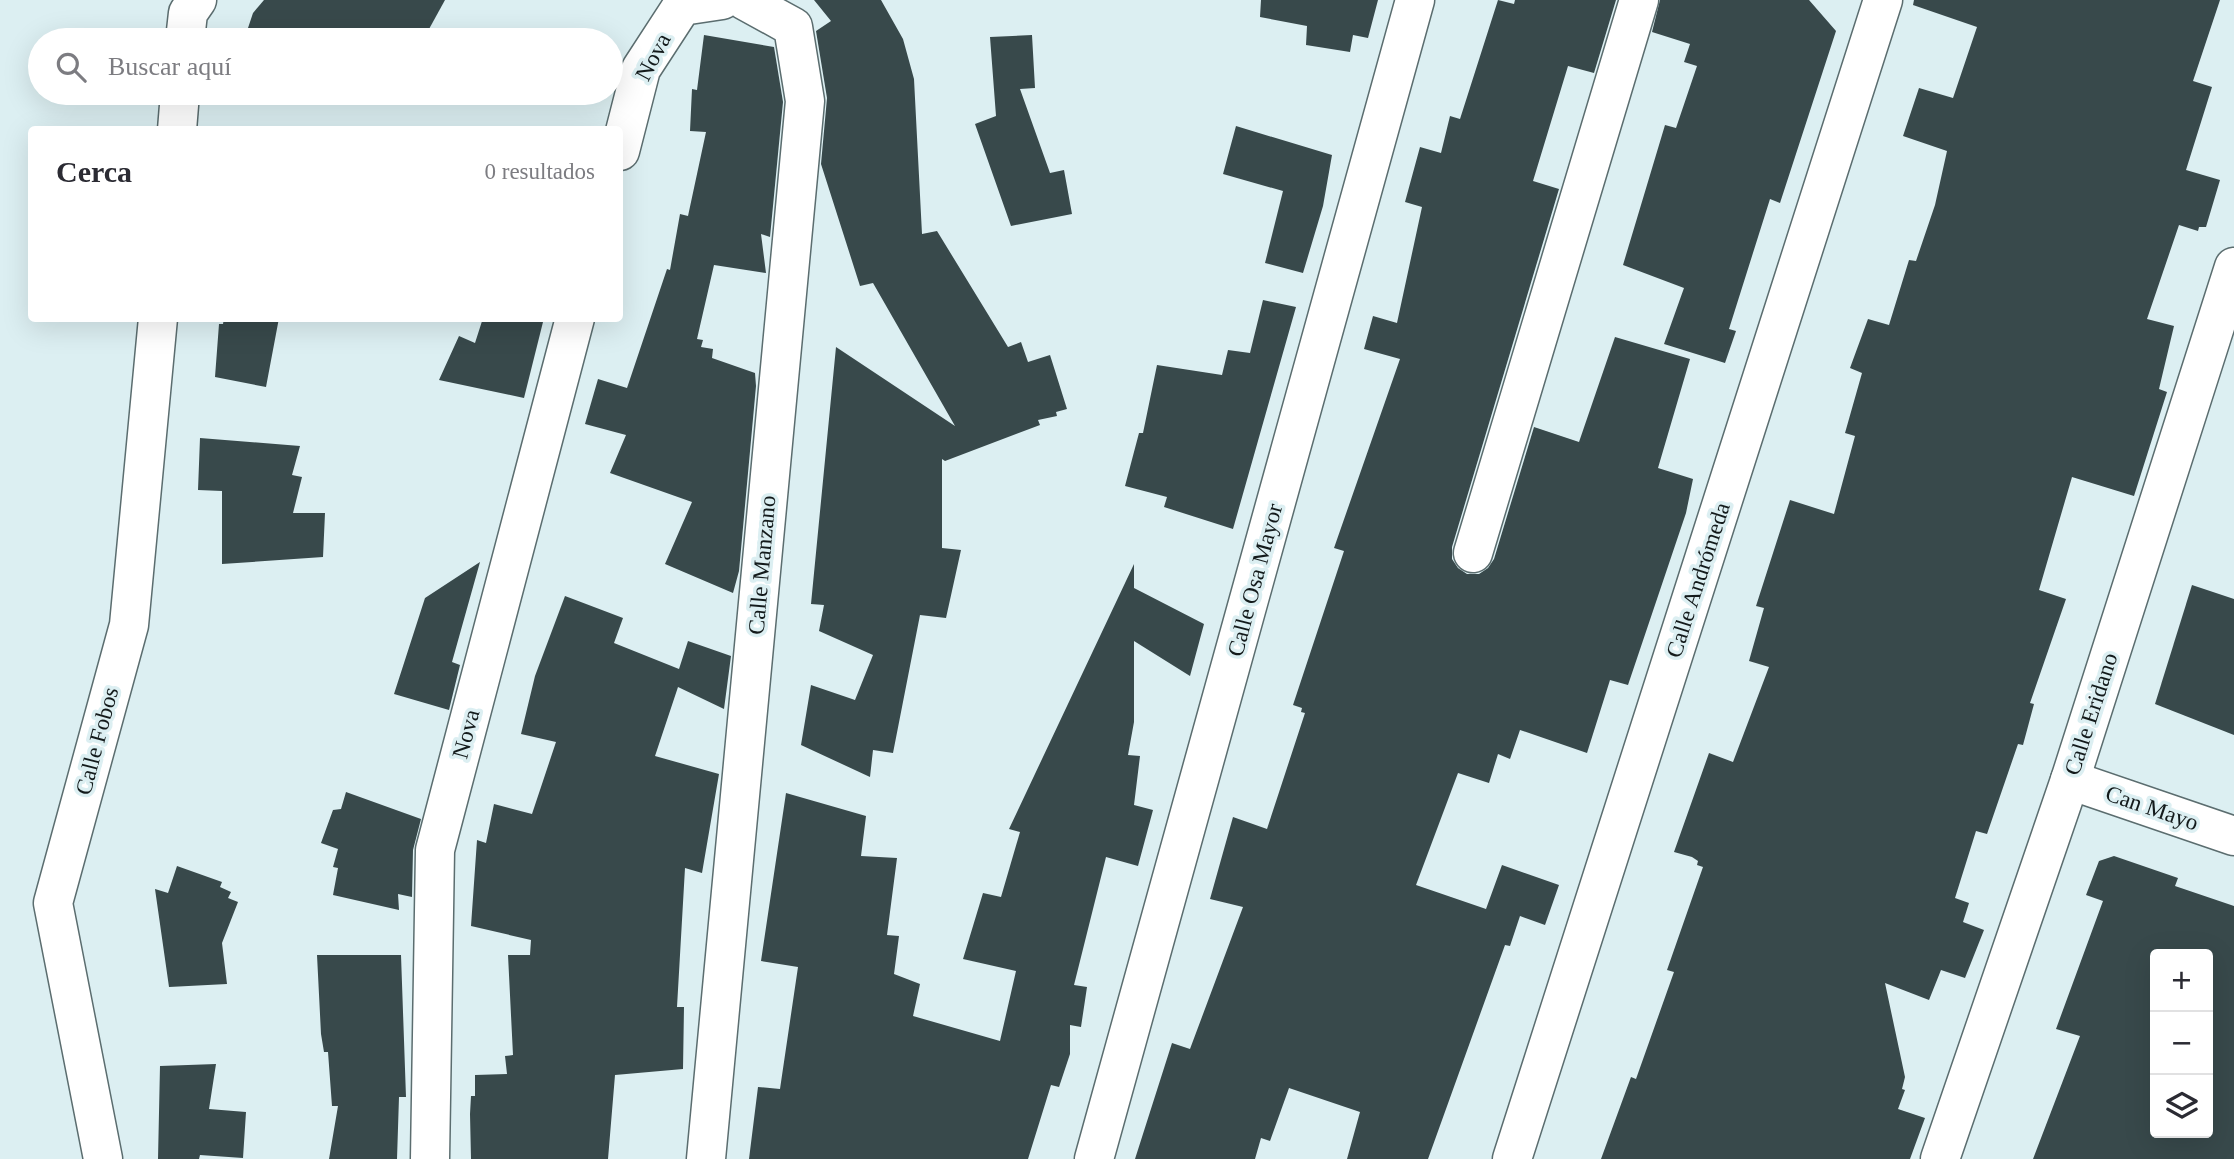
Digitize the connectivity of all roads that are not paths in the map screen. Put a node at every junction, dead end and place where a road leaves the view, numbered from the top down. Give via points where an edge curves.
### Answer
1 (722, 0) edge
2 (744, 0) edge
3 (1415, 0) edge
4 (1639, 0) edge
5 (1883, 0) edge
6 (179, 105) edge
7 (177, 126) edge
8 (623, 139) edge
9 (2234, 267) edge
10 (158, 322) edge
11 (574, 322) edge
12 (1473, 553) dead end
13 (2070, 780) junction
14 (2234, 836) edge
15 (103, 1159) edge
16 (429, 1159) edge
17 (706, 1159) edge
18 (1094, 1159) edge
19 (1512, 1159) edge
20 (1940, 1159) edge

1 - 8 street, Nova via 682,6 641,69
2 - 17 street, Calle Manzano via 793,27 805,101
3 - 18 street, Calle Osa Mayor
4 - 12 street
5 - 19 street, Calle Andrómeda
6 - 7 street
9 - 13 street, Calle Eridano
10 - 15 street, Calle Fobos via 129,625 53,904
11 - 16 street, Nova via 435,850
13 - 14 street, Can Mayo
13 - 20 street, Calle Eridano

